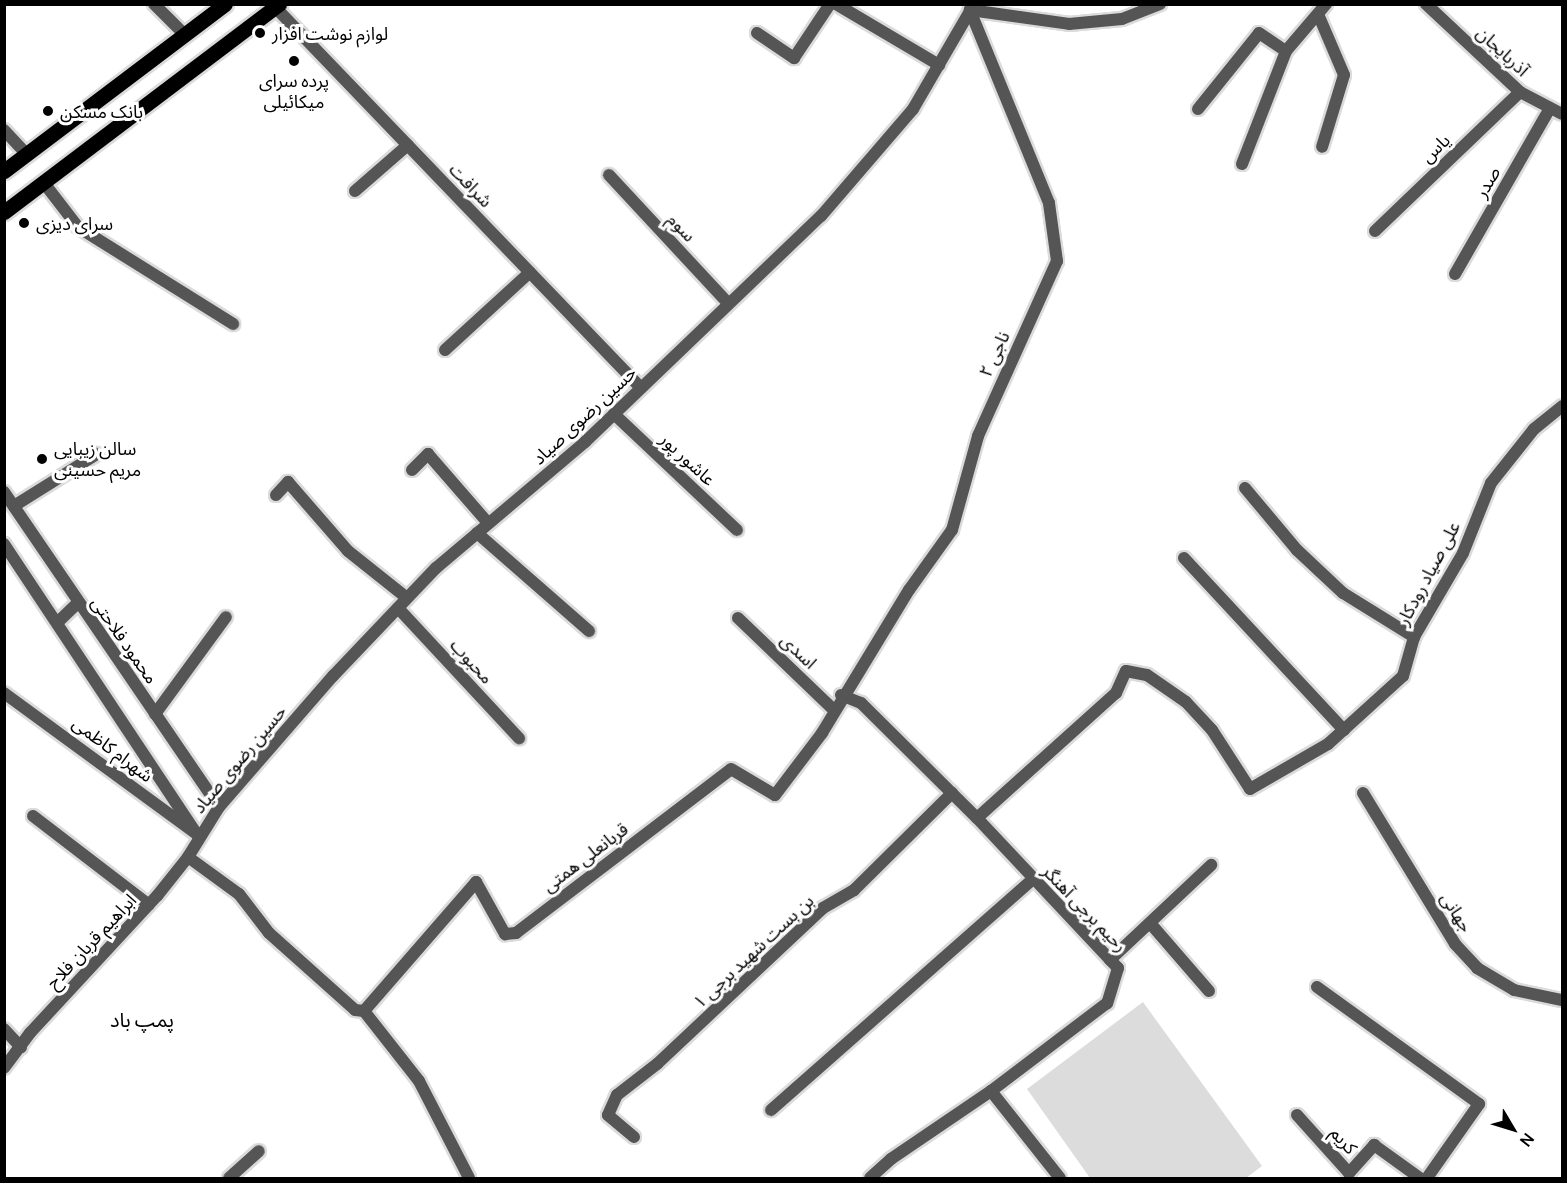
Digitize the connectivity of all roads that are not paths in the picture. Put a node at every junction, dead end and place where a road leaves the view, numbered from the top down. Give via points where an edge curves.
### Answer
1 (154, 4) edge
2 (225, 4) edge
3 (830, 4) edge
4 (836, 4) edge
5 (1160, 4) edge
6 (1426, 4) edge
7 (277, 6) edge
8 (972, 7) edge
9 (1322, 9) edge
10 (757, 33) dead end
11 (185, 35) junction
12 (1286, 51) junction
13 (939, 64) junction
14 (1520, 92) junction
15 (1550, 108) junction
16 (1198, 109) dead end
17 (1563, 114) edge
18 (4, 130) edge
19 (408, 145) junction
20 (1322, 147) dead end
21 (26, 154) junction
22 (1242, 164) dead end
23 (4, 171) edge
24 (609, 175) dead end
25 (44, 183) junction
26 (355, 191) dead end
27 (4, 212) edge
28 (1375, 231) dead end
29 (530, 272) junction
30 (1455, 274) dead end
31 (728, 303) junction
32 (233, 324) dead end
33 (445, 350) dead end
34 (641, 388) junction
35 (1563, 406) edge
36 (614, 414) junction
37 (97, 454) dead end
38 (412, 470) dead end
39 (1245, 488) dead end
40 (4, 492) edge
41 (276, 495) dead end
42 (14, 506) junction
43 (489, 524) junction
44 (737, 530) dead end
45 (477, 533) junction
46 (4, 544) edge
47 (1184, 558) dead end
48 (407, 598) junction
49 (78, 603) junction
50 (398, 608) junction
51 (226, 617) dead end
52 (738, 618) dead end
53 (58, 622) junction
54 (589, 632) dead end
55 (1414, 637) junction
56 (4, 693) edge
57 (841, 695) junction
58 (834, 710) junction
59 (155, 714) junction
60 (1344, 730) junction
61 (519, 738) dead end
62 (952, 793) junction
63 (1363, 793) dead end
64 (219, 807) junction
65 (33, 816) dead end
66 (976, 818) junction
67 (198, 836) junction
68 (188, 857) junction
69 (1211, 865) dead end
70 (1033, 879) junction
71 (148, 905) junction
72 (1150, 922) junction
73 (1110, 960) junction
74 (1317, 987) dead end
75 (1209, 991) dead end
76 (1563, 1000) edge
77 (364, 1011) junction
78 (4, 1029) edge
79 (21, 1047) junction
80 (4, 1068) edge
81 (991, 1091) junction
82 (771, 1110) dead end
83 (1297, 1115) dead end
84 (634, 1137) dead end
85 (259, 1151) dead end
86 (229, 1179) edge
87 (469, 1179) edge
88 (870, 1179) edge
89 (1060, 1179) edge
90 (1420, 1179) edge
91 (1427, 1179) edge

1 - 11 street
2 - 11 main road
3 - 10 street via 794,58
4 - 13 street
5 - 8 street via 1122,19 1069,24
6 - 14 street, آذربایجان
7 - 19 street, شرافت
7 - 25 main road
8 - 13 street, حسین رضوی صیاد
8 - 57 street, ناجی ۲ via 1049,203 1057,261 978,436 952,530
9 - 12 street
9 - 20 street via 1344,75
11 - 21 main road
12 - 16 street via 1259,33
12 - 22 street
13 - 31 street, حسین رضوی صیاد via 914,109 821,216
14 - 15 street, آذربایجان
14 - 28 street, یاس
15 - 17 street, آذربایجان
15 - 30 street, صدر
18 - 21 street
19 - 26 street
19 - 29 street, شرافت
21 - 23 main road
24 - 31 street, سوم
25 - 27 main road
25 - 32 street via 78,227
29 - 33 street
29 - 34 street, شرافت
31 - 34 street, حسین رضوی صیاد
34 - 36 street, حسین رضوی صیاد
35 - 55 street, علی صیاد رودکار via 1534,429 1491,483 1463,553
36 - 43 street, حسین رضوی صیاد
36 - 44 street, عاشور پور
37 - 42 street
38 - 43 street via 428,454
39 - 55 street via 1297,550 1343,593
40 - 42 street, محمود فلاحتی
41 - 48 street via 288,482 348,551
42 - 49 street, محمود فلاحتی
43 - 45 street, حسین رضوی صیاد
45 - 48 street, حسین رضوی صیاد
45 - 54 street
46 - 53 street
47 - 60 street
48 - 50 street, حسین رضوی صیاد
49 - 53 street
49 - 59 street, محمود فلاحتی
50 - 61 street, محبوب
50 - 64 street, حسین رضوی صیاد via 333,675
51 - 59 street
52 - 58 street, اسدی
53 - 67 street
55 - 60 street, علی صیاد رودکار via 1403,676
56 - 67 street, شهرام کاظمی
57 - 58 street, قربانعلی همتی
57 - 62 street, رحیم برجی آهنگر via 861,703
58 - 77 street, قربانعلی همتی via 822,733 775,795 731,769 516,933 505,934 476,882
59 - 64 street, محمود فلاحتی
60 - 66 street, علی صیاد رودکار via 1328,744 1250,789 1212,730 1186,702 1147,675 1126,670 1116,693
62 - 66 street, رحیم برجی آهنگر
62 - 84 street, بن بست شهید برجی ۱ via 854,890 823,908 657,1064 617,1095 608,1115
63 - 76 street, جهانی via 1455,944 1477,968 1514,990
64 - 67 street, حسین رضوی صیاد
65 - 71 street
66 - 70 street, رحیم برجی آهنگر
67 - 68 street, ابراهیم قربان فلاح
68 - 71 street, ابراهیم قربان فلاح
68 - 77 street via 239,894 269,933 356,1010
69 - 72 street
70 - 73 street, رحیم برجی آهنگر
70 - 82 street
71 - 79 street, ابراهیم قربان فلاح
72 - 73 street
72 - 75 street
73 - 81 street, رحیم برجی آهنگر via 1118,968 1107,1002
74 - 91 street via 1479,1104
77 - 87 street via 419,1081
78 - 79 street
79 - 80 street, ابراهیم قربان فلاح
81 - 88 street, رحیم برجی آهنگر via 891,1159
81 - 89 street
83 - 90 street, کریم via 1349,1173 1374,1145
85 - 86 street

